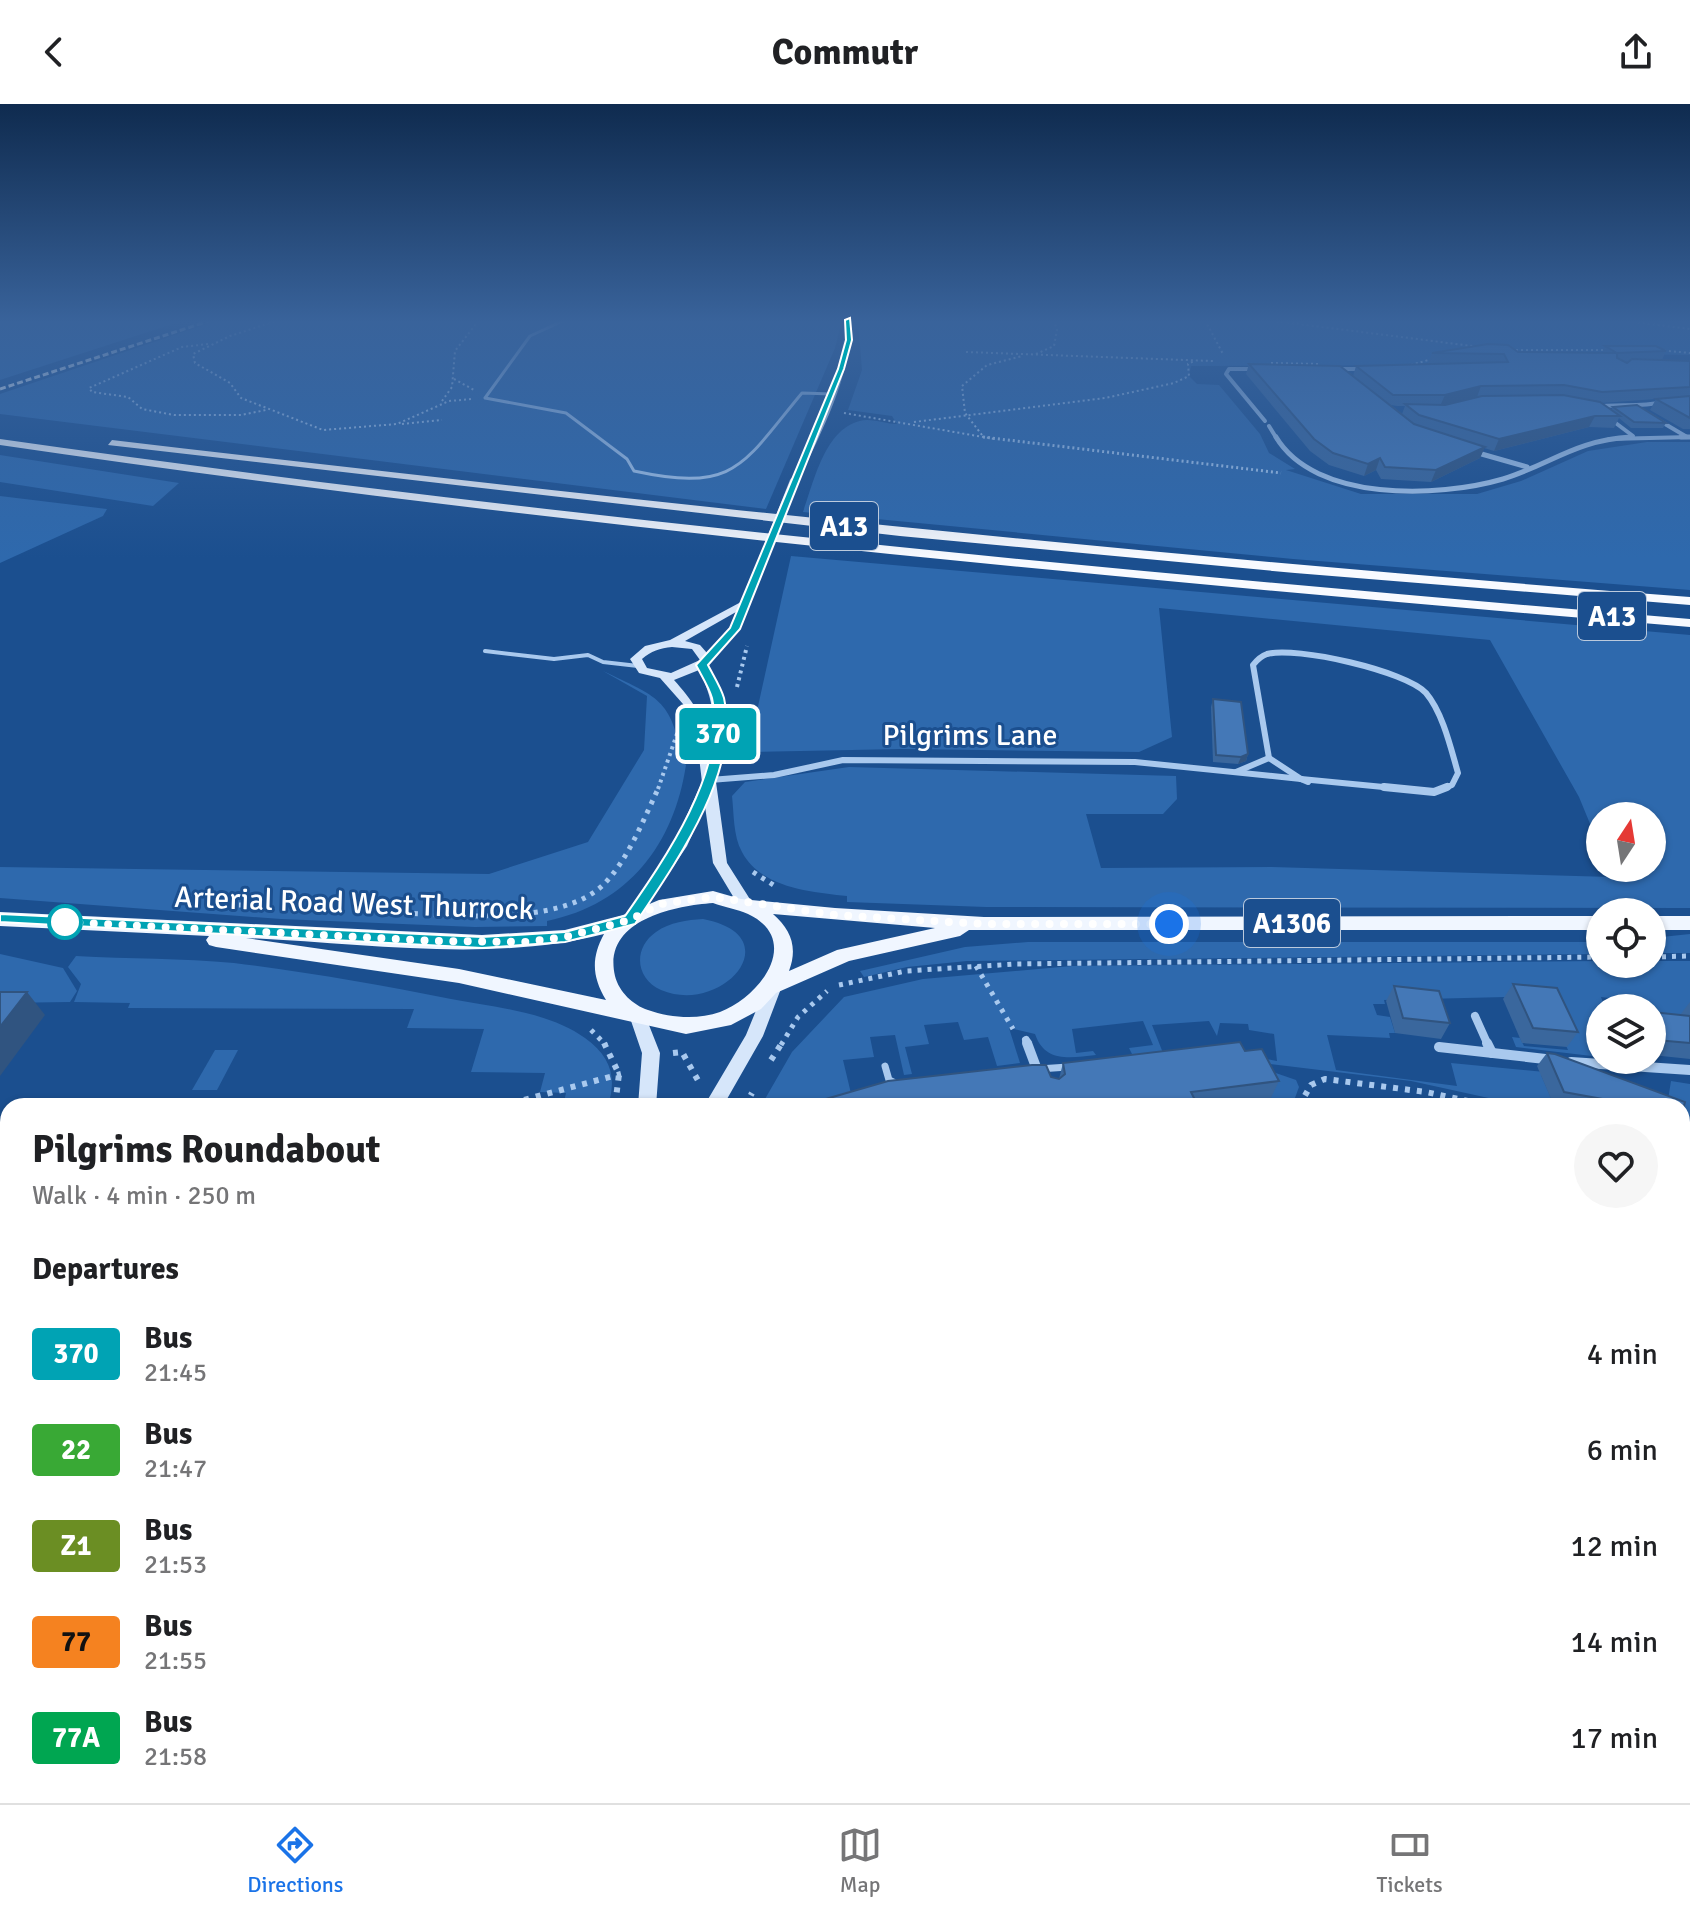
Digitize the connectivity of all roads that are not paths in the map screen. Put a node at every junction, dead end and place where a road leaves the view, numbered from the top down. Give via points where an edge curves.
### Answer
1 (492, 399) edge
2 (797, 399) edge
3 (830, 399) edge
4 (1247, 399) edge
5 (1676, 402) edge
6 (1587, 405) edge
7 (1597, 408) junction
8 (1638, 408) junction
9 (0, 427) edge
10 (1634, 437) junction
11 (1689, 437) edge
12 (0, 442) edge
13 (1456, 446) edge
14 (1528, 468) junction
15 (1690, 601) edge
16 (742, 605) junction
17 (1690, 623) edge
18 (673, 643) junction
19 (485, 651) dead end
20 (703, 662) junction
21 (638, 666) junction
22 (665, 677) junction
23 (1269, 758) junction
24 (1231, 773) junction
25 (710, 780) junction
26 (1308, 782) junction
27 (745, 904) junction
28 (0, 919) edge
29 (630, 920) junction
30 (1586, 923) edge
31 (1666, 923) edge
32 (1690, 923) edge
33 (984, 924) junction
34 (122, 925) junction
35 (774, 986) junction
36 (637, 1015) junction
37 (1475, 1016) dead end
38 (1026, 1040) road end
39 (1439, 1047) dead end
40 (1492, 1053) junction
41 (885, 1066) dead end
42 (1080, 1066) edge
43 (1033, 1070) junction
44 (1690, 1070) edge
45 (1041, 1081) edge
46 (903, 1084) edge
47 (648, 1098) edge
48 (719, 1098) edge

1 - 2 lane via 566,413 627,459 634,471 688,479 727,474
3 - 16 main road, bridge
4 - 14 street via 1297,464 1351,483 1448,489 1492,482
5 - 8 street
6 - 7 street
7 - 8 street
7 - 10 street
8 - 11 street
9 - 15 highway, A13 via 429,482 926,535
10 - 11 street
10 - 14 street via 1581,445
12 - 17 highway, A13 via 376,494 945,557
13 - 14 street
16 - 18 main road
16 - 20 main road via 735,629
18 - 20 main road via 696,647
18 - 21 main road via 641,653
19 - 21 lane via 554,659 588,655
20 - 22 main road via 684,675
20 - 25 main road via 718,698 719,731
21 - 22 main road
22 - 25 main road via 688,703 702,732
23 - 24 street, Pilgrims Lane
23 - 26 street, Pilgrims Lane
23 - 26 street, Pilgrims Lane via 1253,665 1263,655 1278,652 1416,684 1427,694 1458,769 1454,784 1439,791
24 - 25 street, Pilgrims Lane via 1135,762 843,760 774,775
24 - 26 street, Pilgrims Lane
25 - 27 main road via 720,863
25 - 29 main road via 680,846
27 - 29 main road via 687,898 660,904
27 - 33 main road, A1306
27 - 35 main road via 773,923 782,938 784,963
28 - 34 main road, Arterial Road West Thurrock
29 - 34 main road, Arterial Road West Thurrock via 565,937 511,942
29 - 36 main road via 607,949 603,968 609,990
30 - 33 main road, A1306
31 - 32 main road
33 - 35 main road, A1306 via 844,955
34 - 36 main road, Arterial Road West Thurrock via 459,976
35 - 36 main road via 749,1008 710,1023 668,1024
35 - 48 main road via 754,1036
36 - 47 main road via 651,1053
37 - 40 street
38 - 43 street
39 - 40 street
40 - 44 street
41 - 46 lane via 889,1080
42 - 43 lane
43 - 45 street

